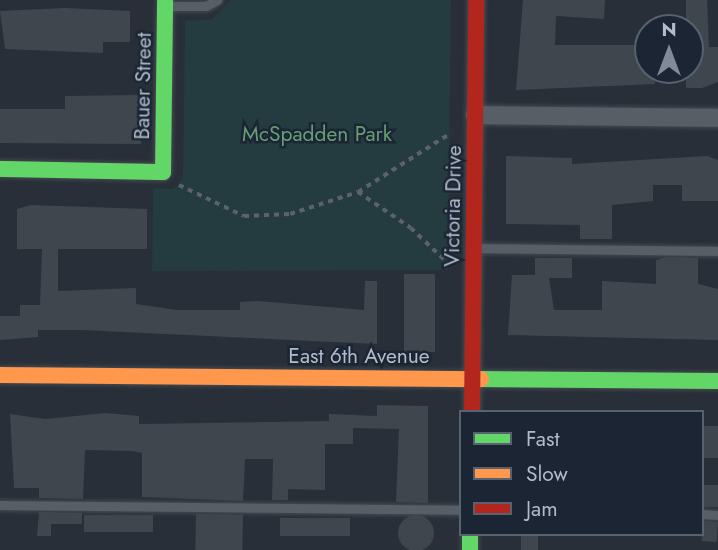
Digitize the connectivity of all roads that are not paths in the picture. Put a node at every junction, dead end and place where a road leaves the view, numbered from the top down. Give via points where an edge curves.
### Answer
1 (217, 0) edge
2 (476, 0) edge
3 (165, 3) edge
4 (475, 115) junction
5 (718, 118) edge
6 (0, 169) edge
7 (473, 248) junction
8 (718, 251) edge
9 (0, 375) edge
10 (472, 379) junction
11 (718, 381) edge
12 (471, 410) edge
13 (0, 505) edge
14 (459, 510) edge

1 - 3 lane
2 - 4 street, Victoria Drive
3 - 6 street, Bauer Street via 169,176
4 - 5 street
4 - 7 street, Victoria Drive
7 - 8 lane
7 - 10 street, Victoria Drive
9 - 10 street, East 6th Avenue
10 - 11 street, East 6th Avenue
10 - 12 street, Victoria Drive
13 - 14 lane

